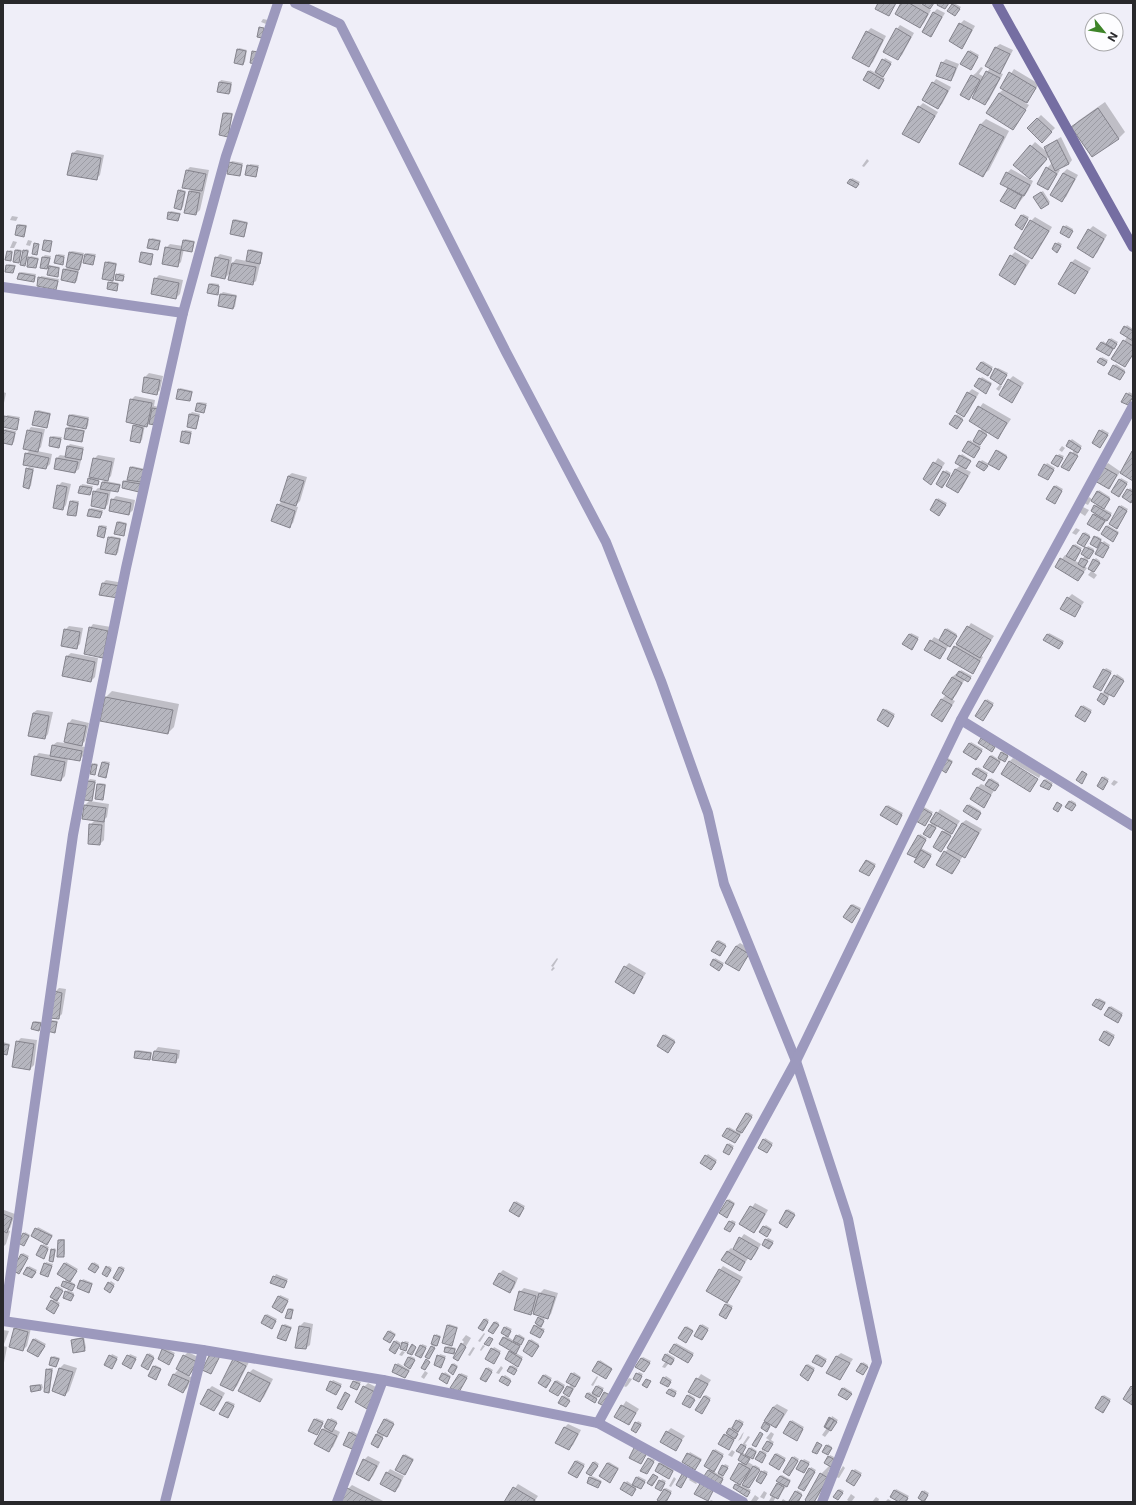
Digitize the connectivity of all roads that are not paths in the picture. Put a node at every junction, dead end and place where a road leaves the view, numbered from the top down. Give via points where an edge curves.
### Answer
1 (278, 3) edge
2 (295, 3) edge
3 (998, 3) edge
4 (1133, 247) edge
5 (3, 287) edge
6 (184, 313) junction
7 (1133, 406) edge
8 (961, 720) junction
9 (1133, 826) edge
10 (796, 1061) junction
11 (3, 1321) edge
12 (204, 1350) junction
13 (382, 1380) junction
14 (598, 1423) junction
15 (165, 1502) edge
16 (337, 1502) edge
17 (743, 1502) edge
18 (822, 1502) edge

1 - 6 street via 226,156
2 - 10 street via 340,24 506,352 606,542 661,681 708,813 724,884
3 - 4 street
5 - 6 street
6 - 11 street via 90,740
7 - 8 street
8 - 9 street
8 - 10 street
10 - 14 street
10 - 18 street via 848,1219 877,1362
11 - 12 street
12 - 13 street
12 - 15 street
13 - 14 street
13 - 16 street
14 - 17 street

